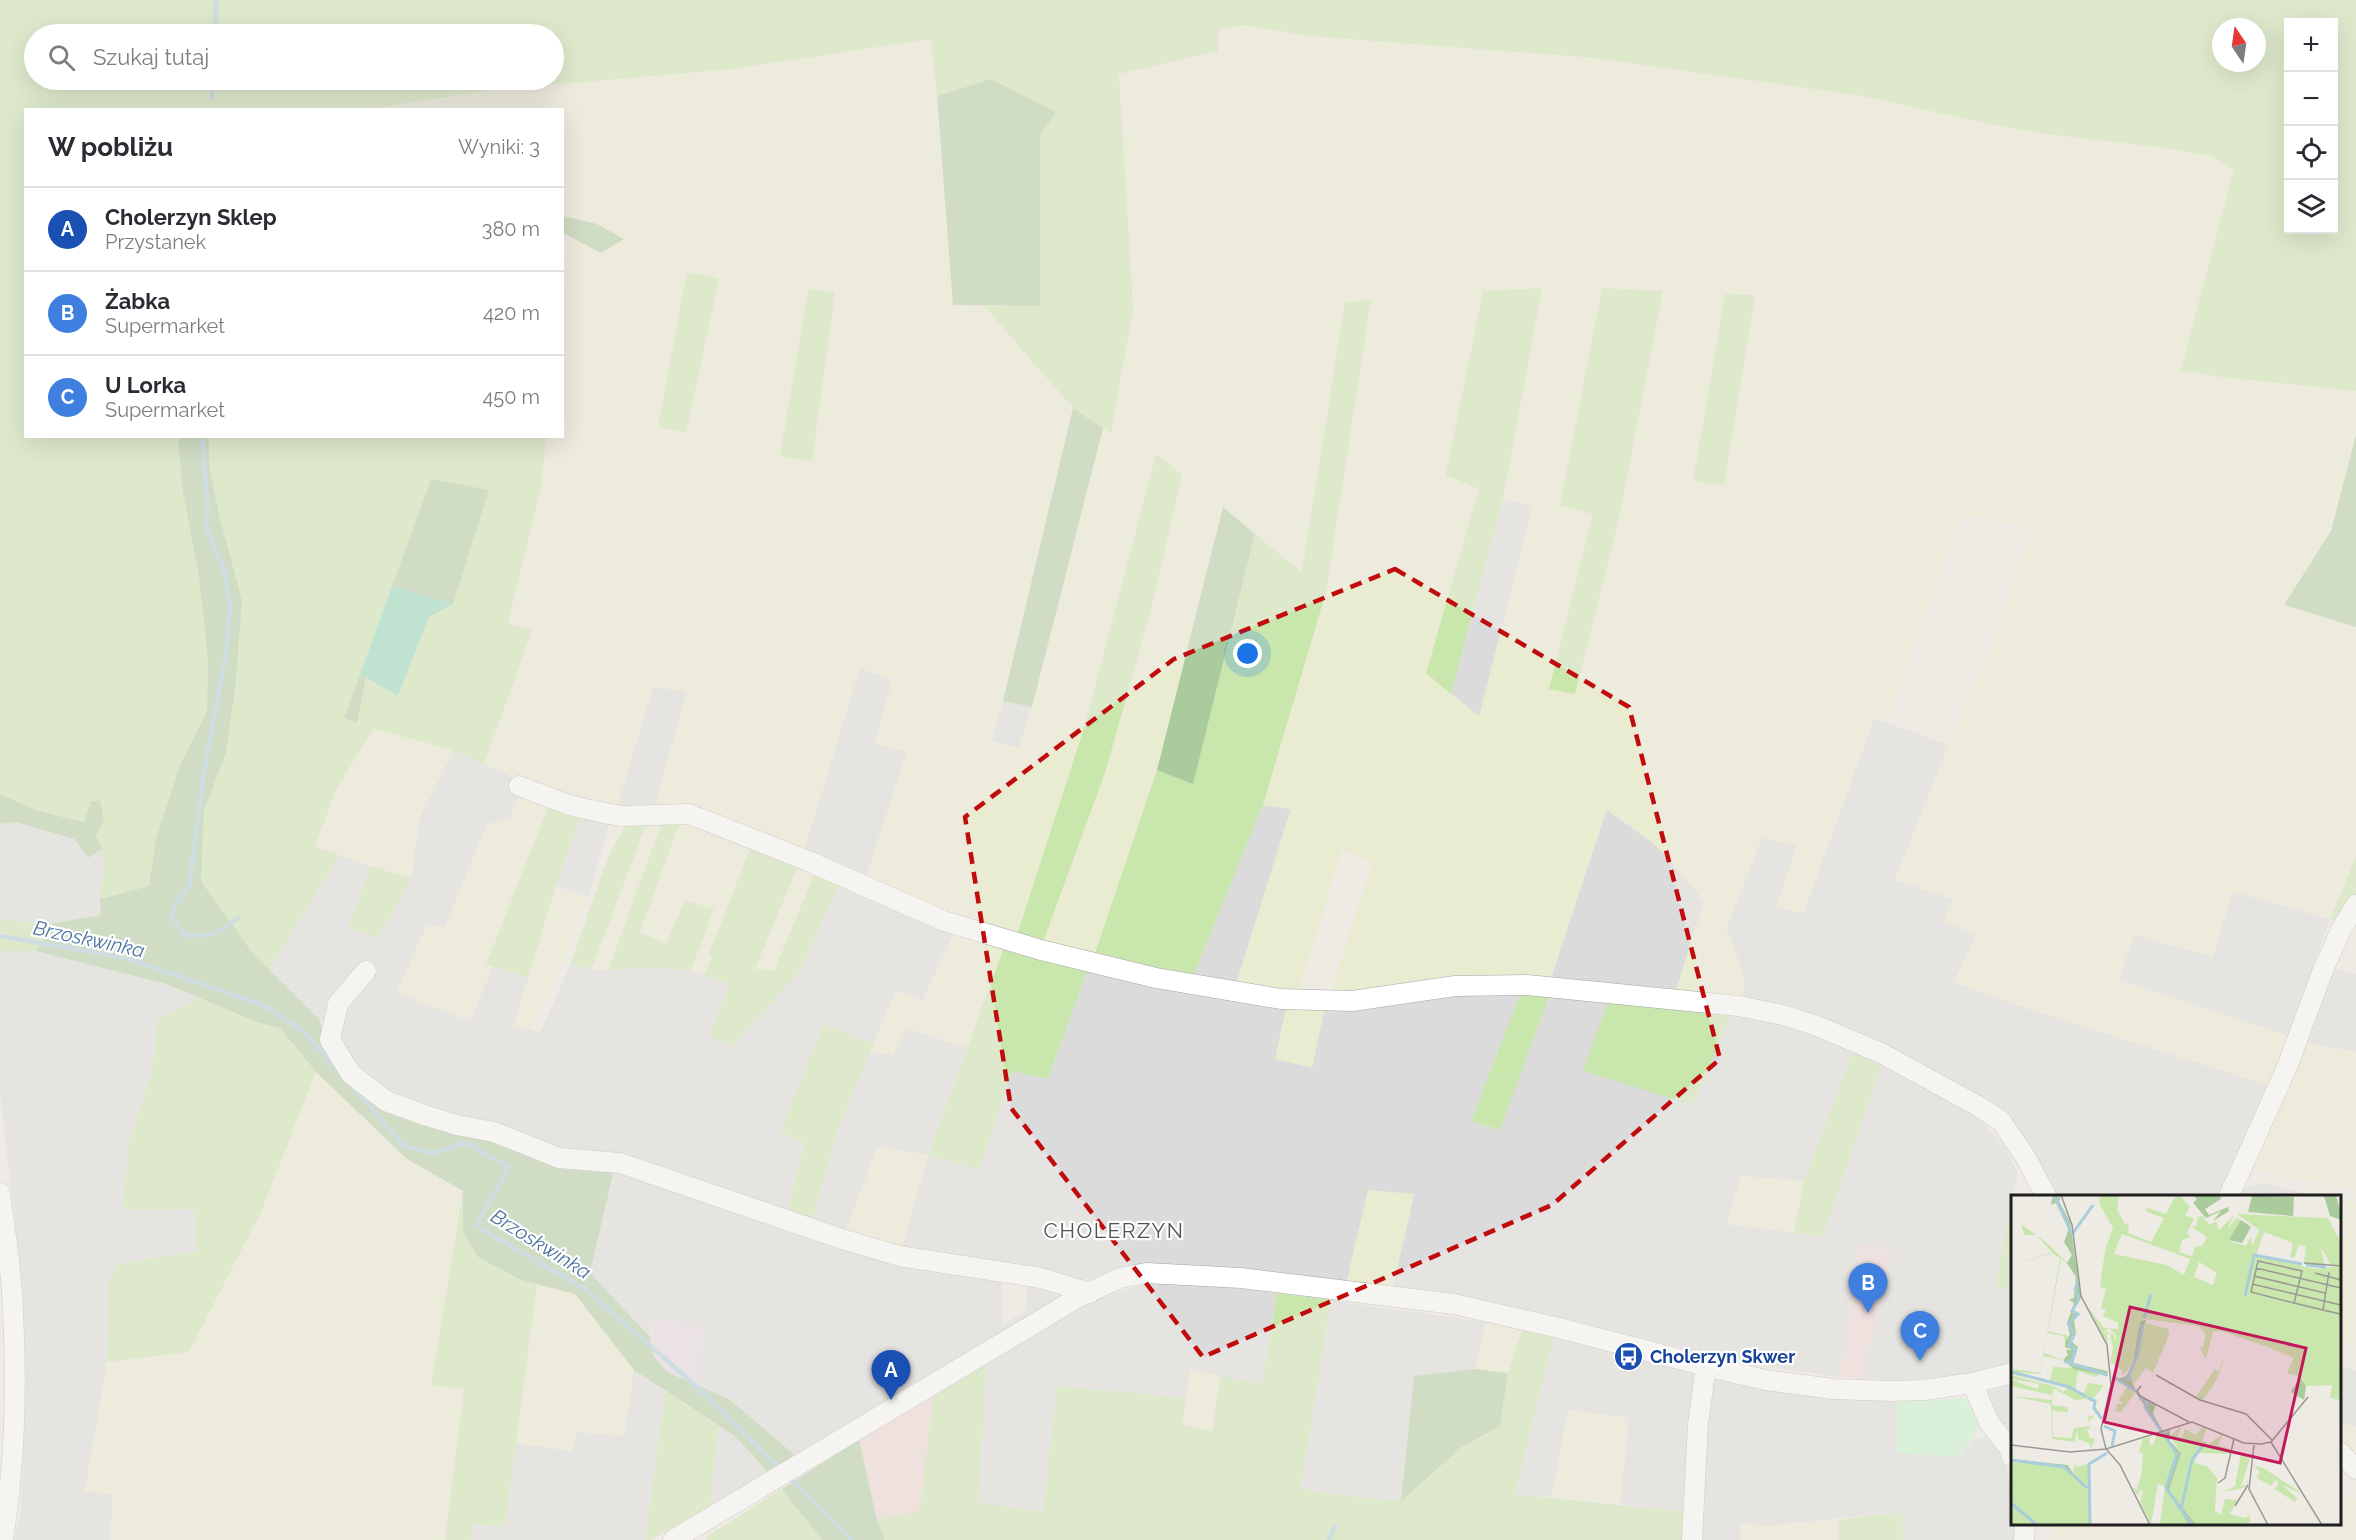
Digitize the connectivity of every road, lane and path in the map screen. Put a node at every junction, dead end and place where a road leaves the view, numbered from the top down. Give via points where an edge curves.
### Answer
1 (519, 786) dead end
2 (2356, 905) edge
3 (366, 971) dead end
4 (0, 1193) edge
5 (2045, 1195) edge
6 (2230, 1195) edge
7 (1090, 1293) junction
8 (1706, 1366) junction
9 (2011, 1373) edge
10 (1972, 1383) junction
11 (2011, 1450) edge
12 (2341, 1453) edge
13 (2356, 1469) edge
14 (2025, 1525) edge
15 (3, 1540) edge
16 (673, 1540) edge
17 (1692, 1540) edge
18 (2024, 1540) edge

1 - 5 street via 616,815 689,814 944,921 1041,950 1177,982 1281,999 1352,1001 1455,986 1527,985 1739,1006 1784,1015 1881,1053 2001,1121
2 - 6 street via 2323,970 2287,1067
3 - 7 street via 338,1004 330,1040 351,1074 386,1101 457,1125 494,1132 559,1158 620,1163 899,1256 1041,1278
4 - 15 street via 13,1309 14,1381 11,1484
7 - 8 street via 1120,1278 1146,1273 1271,1281 1454,1304
7 - 16 street
8 - 10 street via 1766,1380 1842,1389 1915,1390
8 - 17 street via 1698,1424
9 - 10 street
10 - 11 street via 1990,1424
12 - 13 street
14 - 18 street

